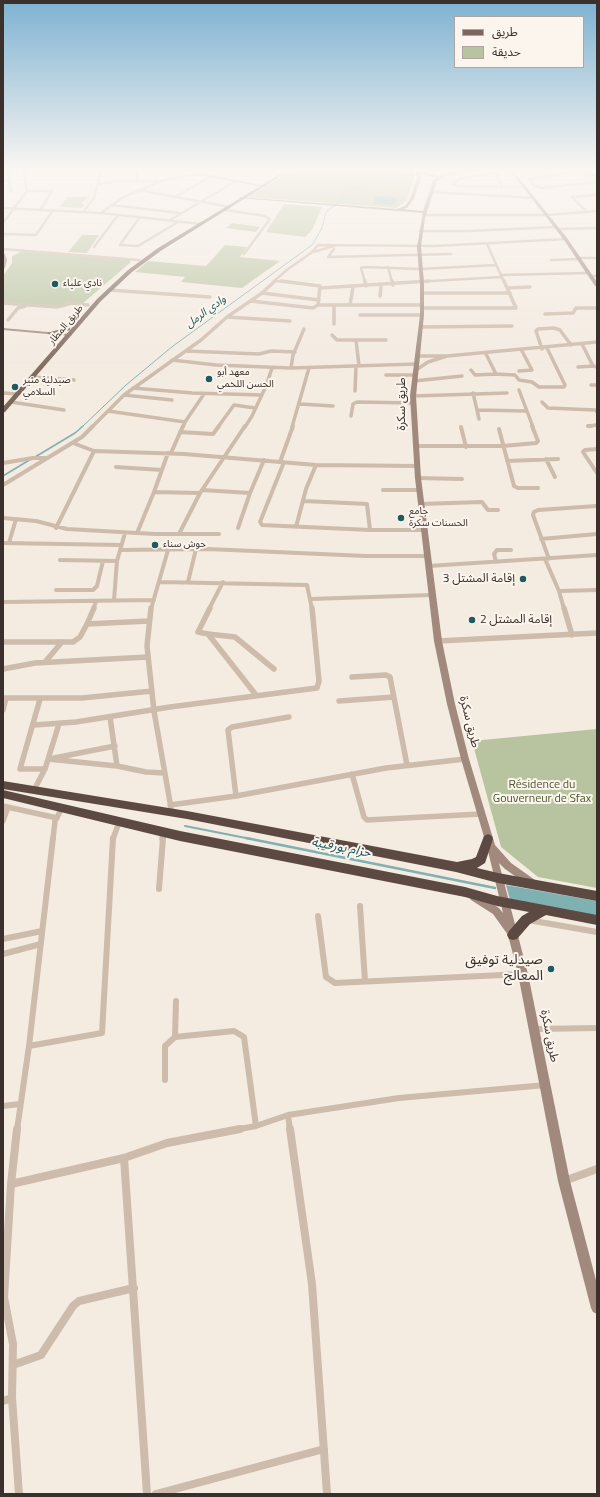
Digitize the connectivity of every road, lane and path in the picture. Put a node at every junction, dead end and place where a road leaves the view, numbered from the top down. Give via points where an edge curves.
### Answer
1 (101, 238) edge
2 (125, 238) edge
3 (152, 238) edge
4 (177, 238) edge
5 (178, 238) edge
6 (256, 238) edge
7 (420, 238) edge
8 (566, 239) joint
9 (487, 244) junction
10 (419, 246) junction
11 (94, 247) dead end
12 (3, 249) edge
13 (334, 249) dead end
14 (19, 250) junction
15 (3, 254) edge
16 (244, 254) dead end
17 (451, 254) dead end
18 (420, 256) junction
19 (597, 258) edge
20 (580, 259) junction
21 (139, 260) junction
22 (551, 260) dead end
23 (496, 265) junction
24 (388, 267) junction
25 (3, 268) edge
26 (421, 269) junction
27 (590, 274) junction
28 (501, 276) junction
29 (597, 276) edge
30 (277, 280) junction
31 (422, 283) junction
32 (393, 285) junction
33 (597, 285) edge
34 (366, 286) junction
35 (380, 286) junction
36 (353, 287) junction
37 (530, 287) dead end
38 (321, 288) junction
39 (507, 288) junction
40 (109, 290) junction
41 (262, 293) junction
42 (422, 293) junction
43 (510, 294) junction
44 (380, 296) dead end
45 (210, 297) dead end
46 (319, 300) junction
47 (251, 301) junction
48 (3, 303) edge
49 (91, 305) junction
50 (318, 305) junction
51 (334, 305) junction
52 (350, 305) junction
53 (61, 307) junction
54 (422, 307) junction
55 (597, 308) edge
56 (545, 314) dead end
57 (360, 315) dead end
58 (422, 315) junction
59 (227, 317) junction
60 (8, 320) dead end
61 (290, 321) dead end
62 (334, 324) dead end
63 (512, 326) dead end
64 (421, 327) junction
65 (3, 329) edge
66 (304, 329) dead end
67 (49, 334) junction
68 (65, 335) junction
69 (332, 335) dead end
70 (356, 340) junction
71 (386, 340) dead end
72 (597, 342) edge
73 (582, 344) junction
74 (572, 345) junction
75 (547, 348) junction
76 (542, 349) junction
77 (522, 350) junction
78 (185, 351) junction
79 (295, 352) junction
80 (486, 354) junction
81 (417, 356) junction
82 (447, 356) junction
83 (172, 360) junction
84 (358, 366) junction
85 (595, 366) edge
86 (272, 368) junction
87 (291, 368) junction
88 (309, 368) junction
89 (578, 368) dead end
90 (471, 370) dead end
91 (519, 372) dead end
92 (415, 373) junction
93 (496, 374) junction
94 (386, 375) dead end
95 (462, 376) dead end
96 (33, 377) junction
97 (74, 380) dead end
98 (591, 385) dead end
99 (597, 385) edge
100 (133, 388) junction
101 (519, 390) dead end
102 (355, 391) dead end
103 (3, 393) edge
104 (473, 393) junction
105 (507, 393) dead end
106 (16, 394) junction
107 (204, 394) junction
108 (124, 395) junction
109 (241, 395) junction
110 (261, 395) junction
111 (172, 400) dead end
112 (413, 400) junction
113 (11, 402) junction
114 (542, 402) dead end
115 (300, 404) junction
116 (3, 405) edge
117 (234, 405) junction
118 (333, 406) dead end
119 (255, 408) junction
120 (64, 410) dead end
121 (477, 410) junction
122 (3, 411) edge
123 (108, 411) junction
124 (526, 411) junction
125 (597, 412) edge
126 (351, 416) dead end
127 (479, 418) dead end
128 (185, 422) junction
129 (597, 425) edge
130 (588, 426) dead end
131 (461, 427) dead end
132 (499, 429) dead end
133 (180, 432) junction
134 (73, 443) junction
135 (416, 446) junction
136 (503, 446) junction
137 (466, 447) junction
138 (597, 449) edge
139 (94, 451) junction
140 (170, 453) junction
141 (225, 457) junction
142 (48, 458) junction
143 (546, 459) junction
144 (558, 459) dead end
145 (264, 460) junction
146 (507, 461) junction
147 (282, 462) junction
148 (3, 463) edge
149 (316, 465) junction
150 (417, 466) junction
151 (116, 467) dead end
152 (162, 470) junction
153 (597, 473) edge
154 (555, 477) dead end
155 (418, 478) junction
156 (462, 479) dead end
157 (3, 485) edge
158 (538, 488) dead end
159 (383, 490) dead end
160 (419, 490) junction
161 (154, 492) junction
162 (201, 492) junction
163 (250, 493) junction
164 (304, 501) junction
165 (421, 504) junction
166 (597, 506) edge
167 (498, 510) dead end
168 (3, 518) edge
169 (16, 519) junction
170 (296, 527) junction
171 (56, 528) junction
172 (238, 528) dead end
173 (370, 530) junction
174 (426, 530) junction
175 (125, 533) junction
176 (137, 533) junction
177 (179, 534) junction
178 (219, 534) dead end
179 (597, 534) edge
180 (541, 539) junction
181 (3, 543) edge
182 (9, 543) junction
183 (120, 548) junction
184 (196, 549) junction
185 (168, 550) junction
186 (511, 550) dead end
187 (597, 555) edge
188 (428, 556) junction
189 (547, 559) junction
190 (60, 560) dead end
191 (103, 561) junction
192 (117, 561) junction
193 (496, 562) junction
194 (429, 566) junction
195 (160, 582) junction
196 (188, 582) junction
197 (223, 582) junction
198 (56, 590) dead end
199 (597, 590) edge
200 (559, 591) junction
201 (431, 595) junction
202 (311, 599) junction
203 (114, 600) junction
204 (154, 600) junction
205 (3, 602) edge
206 (96, 602) junction
207 (149, 621) junction
208 (87, 624) junction
209 (597, 633) edge
210 (208, 634) junction
211 (572, 635) junction
212 (438, 641) junction
213 (3, 642) edge
214 (62, 642) junction
215 (148, 657) junction
216 (45, 662) junction
217 (3, 669) edge
218 (274, 670) dead end
219 (352, 677) dead end
220 (152, 691) junction
221 (256, 695) junction
222 (394, 697) junction
223 (5, 698) edge
224 (40, 699) junction
225 (339, 701) dead end
226 (3, 710) edge
227 (154, 711) junction
228 (110, 717) junction
229 (289, 717) dead end
230 (59, 724) junction
231 (34, 725) junction
232 (115, 746) junction
233 (48, 759) junction
234 (465, 759) junction
235 (407, 765) junction
236 (117, 766) junction
237 (45, 769) junction
238 (165, 773) junction
239 (352, 774) junction
240 (3, 781) edge
241 (3, 785) edge
242 (34, 790) junction
243 (236, 796) junction
244 (6, 800) edge
245 (171, 809) junction
246 (60, 813) junction
247 (481, 814) junction
248 (3, 821) edge
249 (119, 822) junction
250 (163, 832) junction
251 (490, 843) junction
252 (456, 867) junction
253 (498, 878) junction
254 (532, 883) junction
255 (159, 889) dead end
256 (465, 892) junction
257 (597, 896) edge
258 (505, 902) junction
259 (360, 906) dead end
260 (546, 910) junction
261 (318, 916) dead end
262 (526, 920) junction
263 (597, 920) edge
264 (42, 931) junction
265 (597, 932) edge
266 (513, 935) junction
267 (3, 939) edge
268 (42, 944) junction
269 (3, 954) edge
270 (524, 974) junction
271 (364, 981) junction
272 (176, 1001) dead end
273 (597, 1028) edge
274 (535, 1029) junction
275 (175, 1038) junction
276 (29, 1046) junction
277 (165, 1080) dead end
278 (546, 1085) junction
279 (20, 1104) junction
280 (3, 1106) edge
281 (288, 1114) junction
282 (256, 1126) junction
283 (124, 1158) junction
284 (597, 1169) edge
285 (564, 1181) junction
286 (11, 1184) junction
287 (134, 1288) junction
288 (597, 1308) edge
289 (13, 1365) junction
290 (8, 1399) edge
291 (324, 1449) junction
292 (19, 1494) edge
293 (147, 1494) edge
294 (156, 1494) edge
295 (327, 1494) edge

1 - 11 street
2 - 3 street via 120,245 138,246
4 - 21 main road, طريق المطار
5 - 40 main road, طريق المطار via 142,260
6 - 16 street
7 - 10 main road, طريق سكرة
8 - 9 street
8 - 20 main road
9 - 10 street
9 - 23 street
10 - 18 main road, طريق سكرة
10 - 30 street via 320,244
12 - 14 street
13 - 18 street via 328,257
14 - 15 street
14 - 21 street
15 - 25 main road
17 - 18 street
18 - 26 main road, طريق سكرة
19 - 20 street
20 - 22 street
20 - 27 main road
21 - 49 main road, طريق المطار
23 - 26 street
23 - 28 street
24 - 26 street
24 - 32 street
24 - 34 street via 362,267
26 - 31 main road, طريق سكرة
27 - 28 street
27 - 29 street
27 - 33 main road
28 - 31 street
28 - 39 street
30 - 38 street via 318,285
30 - 41 street
31 - 32 street
31 - 42 main road, طريق سكرة
32 - 35 street
34 - 35 street
34 - 36 street
35 - 44 street
36 - 38 street
36 - 52 street
37 - 39 street
38 - 46 street
39 - 43 street
40 - 45 street
40 - 49 main road, طريق المطار
41 - 46 street
41 - 47 street
42 - 43 street
42 - 54 main road, طريق سكرة
43 - 54 street via 516,308 513,310
46 - 50 street
47 - 50 street via 313,308
47 - 59 street
48 - 53 street
49 - 53 street via 72,303
49 - 68 main road, طريق المطار
50 - 51 street
51 - 52 street
51 - 62 street
52 - 54 street
53 - 60 street via 20,307
54 - 58 main road, طريق سكرة
55 - 56 street via 576,308 573,313
57 - 58 street
58 - 64 main road, طريق سكرة
59 - 61 street
59 - 78 street
63 - 64 street
64 - 81 main road, طريق سكرة
65 - 67 main road
66 - 79 street
67 - 68 main road
67 - 68 main road
68 - 96 main road, طريق المطار
68 - 106 main road, طريق المطار
69 - 70 street via 337,340
70 - 71 street
70 - 84 street
72 - 73 street
73 - 74 street
73 - 85 street
74 - 75 street
74 - 76 street via 560,330 538,329 536,331
75 - 76 street
75 - 93 street via 564,387 539,387 532,382 519,380 515,375
76 - 77 street
77 - 80 street
77 - 91 street via 532,370
78 - 79 street via 253,354 271,351
78 - 83 street
79 - 87 street
80 - 82 street
80 - 93 street
81 - 82 street
81 - 92 main road, طريق سكرة
82 - 92 street via 428,362
83 - 86 street
83 - 100 street
84 - 88 street
84 - 92 street
84 - 102 street
85 - 89 street
86 - 87 street
86 - 110 street
87 - 88 street
88 - 115 street
90 - 93 street via 474,375
92 - 94 street
92 - 95 street
92 - 112 main road, طريق سكرة
96 - 97 street
96 - 106 main road, طريق المطار
98 - 99 street
100 - 107 street
100 - 108 street
101 - 124 street
103 - 106 street
104 - 105 street
104 - 112 street
104 - 121 street
106 - 113 main road, طريق المطار
106 - 116 main road, طريق المطار
107 - 109 street
107 - 128 street
108 - 111 street
108 - 123 street
109 - 110 street
109 - 117 street
110 - 119 street
112 - 126 street via 357,402 353,404
112 - 135 main road, طريق سكرة
113 - 120 street
113 - 122 main road, طريق المطار
114 - 125 street via 548,408
115 - 118 street
115 - 147 street
117 - 119 street
117 - 133 street via 213,434
119 - 141 street
121 - 124 street
121 - 127 street
123 - 128 street
123 - 134 street
124 - 136 street via 538,441
128 - 133 street
129 - 130 street
131 - 137 street
132 - 136 street
133 - 140 street
134 - 139 street
134 - 142 street
135 - 137 street
135 - 150 main road, طريق سكرة
136 - 137 street
136 - 146 street
138 - 153 street via 583,452
139 - 140 street
139 - 171 street
140 - 141 street
140 - 152 street
141 - 145 street
141 - 162 street
142 - 148 street
142 - 157 street
143 - 144 street
143 - 146 street
143 - 154 street
145 - 147 street
145 - 163 street
146 - 158 street via 516,488
147 - 149 street
147 - 170 street via 260,524
149 - 150 street
149 - 164 street
150 - 155 main road, طريق سكرة
151 - 152 street
152 - 161 street
155 - 156 street
155 - 160 main road, طريق سكرة
159 - 160 street
160 - 165 main road, طريق سكرة
161 - 162 street
161 - 176 street
162 - 163 street
162 - 177 street
163 - 172 street
164 - 170 street
164 - 173 street via 367,504
165 - 167 street via 482,502 488,510
165 - 174 main road, طريق سكرة
166 - 180 street via 534,512
168 - 169 street
169 - 171 street via 40,522
169 - 182 street
170 - 173 street
171 - 175 street
173 - 174 street
174 - 188 main road, طريق سكرة
175 - 176 street
175 - 183 street
176 - 177 street
177 - 178 street
179 - 180 street
180 - 189 street
181 - 182 street
182 - 183 street
183 - 185 street
183 - 192 street
184 - 185 street
184 - 188 street via 352,556
184 - 196 street
185 - 195 street
186 - 193 street via 497,550 494,554
187 - 189 street
188 - 194 main road, طريق سكرة
189 - 193 street
189 - 200 street
190 - 191 street
191 - 192 street
191 - 198 street via 97,586 93,590
192 - 203 street
193 - 194 street
194 - 201 main road, طريق سكرة
195 - 196 street
195 - 204 street
196 - 197 street
197 - 202 street via 305,584
197 - 210 street via 199,630 201,634
199 - 200 street
200 - 211 street
201 - 202 street
201 - 212 main road, طريق سكرة
202 - 221 street via 318,688
203 - 204 street
203 - 206 street
204 - 207 street
205 - 206 street
206 - 208 street
207 - 208 street
207 - 215 street
208 - 214 street via 78,640
209 - 211 street
210 - 218 street via 235,637
210 - 221 street
211 - 212 street
212 - 234 main road, طريق سكرة
213 - 214 street
214 - 216 street
215 - 216 street
215 - 220 street
216 - 217 street
219 - 222 street via 388,676
220 - 224 street
220 - 227 street
221 - 227 street
222 - 225 street
222 - 235 street
223 - 224 street
223 - 226 street
224 - 231 street
227 - 228 street
227 - 238 street
228 - 230 street
228 - 232 street
229 - 243 street via 232,727 228,730
230 - 231 street
230 - 233 street
231 - 237 street via 20,769
232 - 233 street
232 - 236 street
233 - 236 street
233 - 237 street
234 - 235 street
234 - 247 main road, طريق سكرة
235 - 239 street
236 - 238 street
237 - 242 street
238 - 245 street
239 - 243 street
239 - 247 street via 367,820
240 - 242 highway
241 - 242 highway
242 - 245 highway
243 - 245 street
244 - 246 highway
244 - 248 street
245 - 252 highway
246 - 249 highway
246 - 264 street via 55,821
247 - 251 main road, طريق سكرة
249 - 250 highway
249 - 276 street via 113,836 103,1030 97,1035
250 - 255 street
250 - 256 highway
251 - 252 highway via 478,862
251 - 253 main road, طريق سكرة
251 - 254 main road via 508,866
252 - 253 highway
253 - 254 highway
253 - 258 main road, طريق سكرة
254 - 257 highway
256 - 258 highway
256 - 266 main road via 496,911
258 - 260 highway
258 - 266 main road, طريق سكرة
259 - 271 street
260 - 262 highway via 533,914
260 - 263 highway
261 - 271 street via 326,977 335,983
262 - 265 street
262 - 266 highway
264 - 267 street
264 - 268 street
266 - 270 main road, طريق سكرة
268 - 269 street
268 - 276 street
270 - 271 street
270 - 274 main road, طريق سكرة
272 - 275 street
273 - 274 street
274 - 278 main road, طريق سكرة
275 - 277 street via 166,1046
275 - 282 street via 234,1031 244,1037
276 - 279 street
278 - 281 street via 399,1098
278 - 285 main road, طريق سكرة
279 - 280 street
279 - 286 street
281 - 282 street
281 - 291 street via 312,1284
282 - 283 street via 168,1143
283 - 286 street
283 - 287 street
284 - 285 street
285 - 288 main road, طريق سكرة
286 - 289 street via 4,1297 13,1344
287 - 289 street via 79,1301 73,1306 42,1355
287 - 293 street
289 - 290 street
290 - 292 street
291 - 294 street
291 - 295 street

